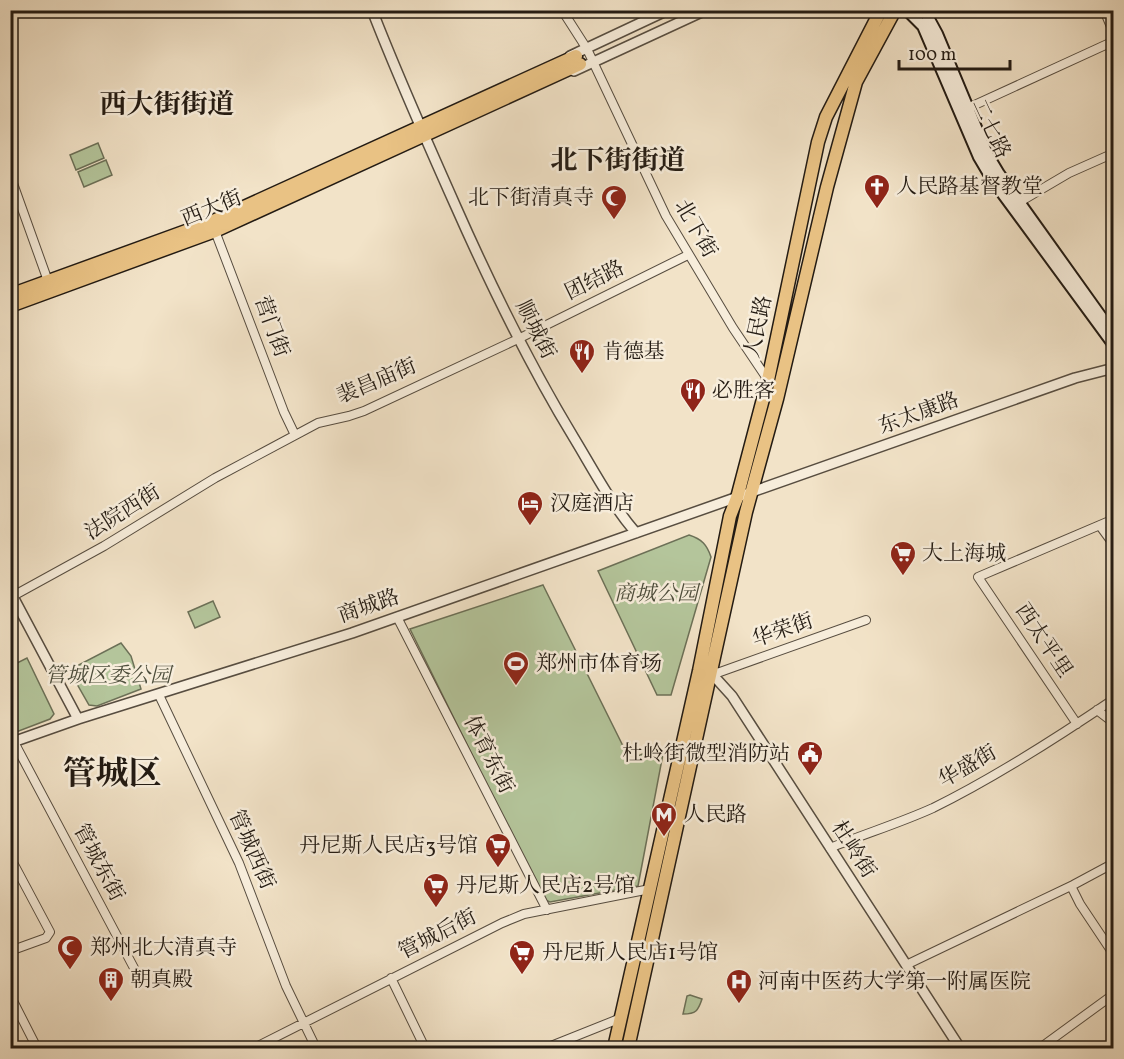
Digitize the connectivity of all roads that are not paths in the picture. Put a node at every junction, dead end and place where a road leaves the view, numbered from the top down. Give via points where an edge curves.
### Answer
1 (372, 10) edge
2 (562, 10) edge
3 (668, 10) edge
4 (706, 10) edge
5 (881, 10) edge
6 (895, 10) edge
7 (907, 10) edge
8 (924, 10) edge
9 (1104, 10) edge
10 (1113, 34) edge
11 (1113, 41) edge
12 (590, 56) junction
13 (578, 60) dead end
14 (968, 108) junction
15 (422, 132) junction
16 (1113, 153) edge
17 (10, 175) edge
18 (1018, 203) junction
19 (215, 231) junction
20 (688, 255) junction
21 (48, 281) junction
22 (10, 295) edge
23 (10, 306) edge
24 (1113, 333) edge
25 (518, 339) junction
26 (1113, 345) edge
27 (1113, 368) edge
28 (768, 380) junction
29 (295, 435) junction
30 (251, 459) joint
31 (752, 493) junction
32 (737, 498) junction
33 (1113, 519) edge
34 (1100, 526) junction
35 (636, 533) junction
36 (1113, 545) edge
37 (12, 593) edge
38 (397, 617) junction
39 (866, 620) dead end
40 (705, 672) junction
41 (159, 695) junction
42 (1113, 699) edge
43 (1097, 710) junction
44 (78, 719) junction
45 (1113, 723) edge
46 (1077, 724) junction
47 (12, 742) edge
48 (830, 848) junction
49 (10, 857) edge
50 (1113, 862) edge
51 (1071, 886) junction
52 (650, 889) junction
53 (547, 910) junction
54 (10, 951) edge
55 (1113, 955) edge
56 (906, 965) junction
57 (134, 968) dead end
58 (391, 978) junction
59 (1113, 994) edge
60 (10, 995) edge
61 (621, 1018) junction
62 (304, 1023) junction
63 (37, 1048) edge
64 (254, 1048) edge
65 (316, 1048) edge
66 (425, 1048) edge
67 (546, 1048) edge
68 (614, 1048) edge
69 (628, 1048) edge
70 (960, 1048) edge
71 (1040, 1048) edge

1 - 15 street, 顺城街
2 - 12 street, 北下街
3 - 12 street, 西大街
4 - 12 street, 西大街
5 - 28 main road, 人民路 via 826,117 818,142
6 - 31 main road, 人民路 via 856,82
7 - 26 main road, 二七路 via 924,27 979,157
8 - 14 main road, 二七路
9 - 10 street
11 - 14 street
12 - 15 street, 西大街 via 440,133
12 - 15 street, 西大街 via 432,118
12 - 20 street, 北下街
13 - 15 main road, 西大街
14 - 18 main road, 二七路 via 987,154
15 - 19 main road, 西大街
15 - 21 main road, 西大街 via 211,222
15 - 25 street, 顺城街
16 - 18 street via 1069,172
17 - 21 street
18 - 24 main road, 二七路
19 - 23 main road, 西大街
19 - 29 street, 营门街
20 - 25 street, 团结路
20 - 28 street, 北下街
21 - 22 main road, 西大街
25 - 29 street, 裴昌庙街 via 364,411 318,423
25 - 35 street, 顺城街 via 618,513
27 - 31 street, 东太康路 via 1074,378
28 - 32 main road, 人民路
29 - 30 street, 裴昌庙街
30 - 37 street, 法院西街 via 104,546
31 - 32 street, 东太康路
31 - 40 main road, 人民路
32 - 35 street, 商城路
32 - 40 main road, 人民路 via 730,516
33 - 34 street
34 - 36 street
34 - 46 street, 西太平里 via 978,577
35 - 38 street, 商城路
37 - 44 street
38 - 41 street, 商城路
38 - 53 street, 体育东街
39 - 40 street, 华荣街
40 - 48 street, 杜岭街 via 732,696
40 - 52 main road, 人民路
40 - 69 main road, 人民路
41 - 44 street, 商城路
41 - 62 street, 管城西街 via 239,863
42 - 43 street, 华盛街
43 - 45 street
43 - 46 street, 华盛街
44 - 47 street, 商城路
46 - 48 street, 华盛街 via 956,796
47 - 57 street, 管城东街
48 - 56 street, 杜岭街
49 - 54 street via 50,932 46,938
50 - 51 street
51 - 55 street
51 - 56 street
52 - 53 street, 管城后街
52 - 61 main road, 人民路
53 - 58 street, 管城后街 via 524,914 480,933
56 - 70 street, 杜岭街
58 - 62 street, 管城后街
58 - 66 street
59 - 71 street
60 - 63 street
61 - 67 street
61 - 68 main road, 人民路
62 - 64 street, 管城后街
62 - 65 street, 管城西街

